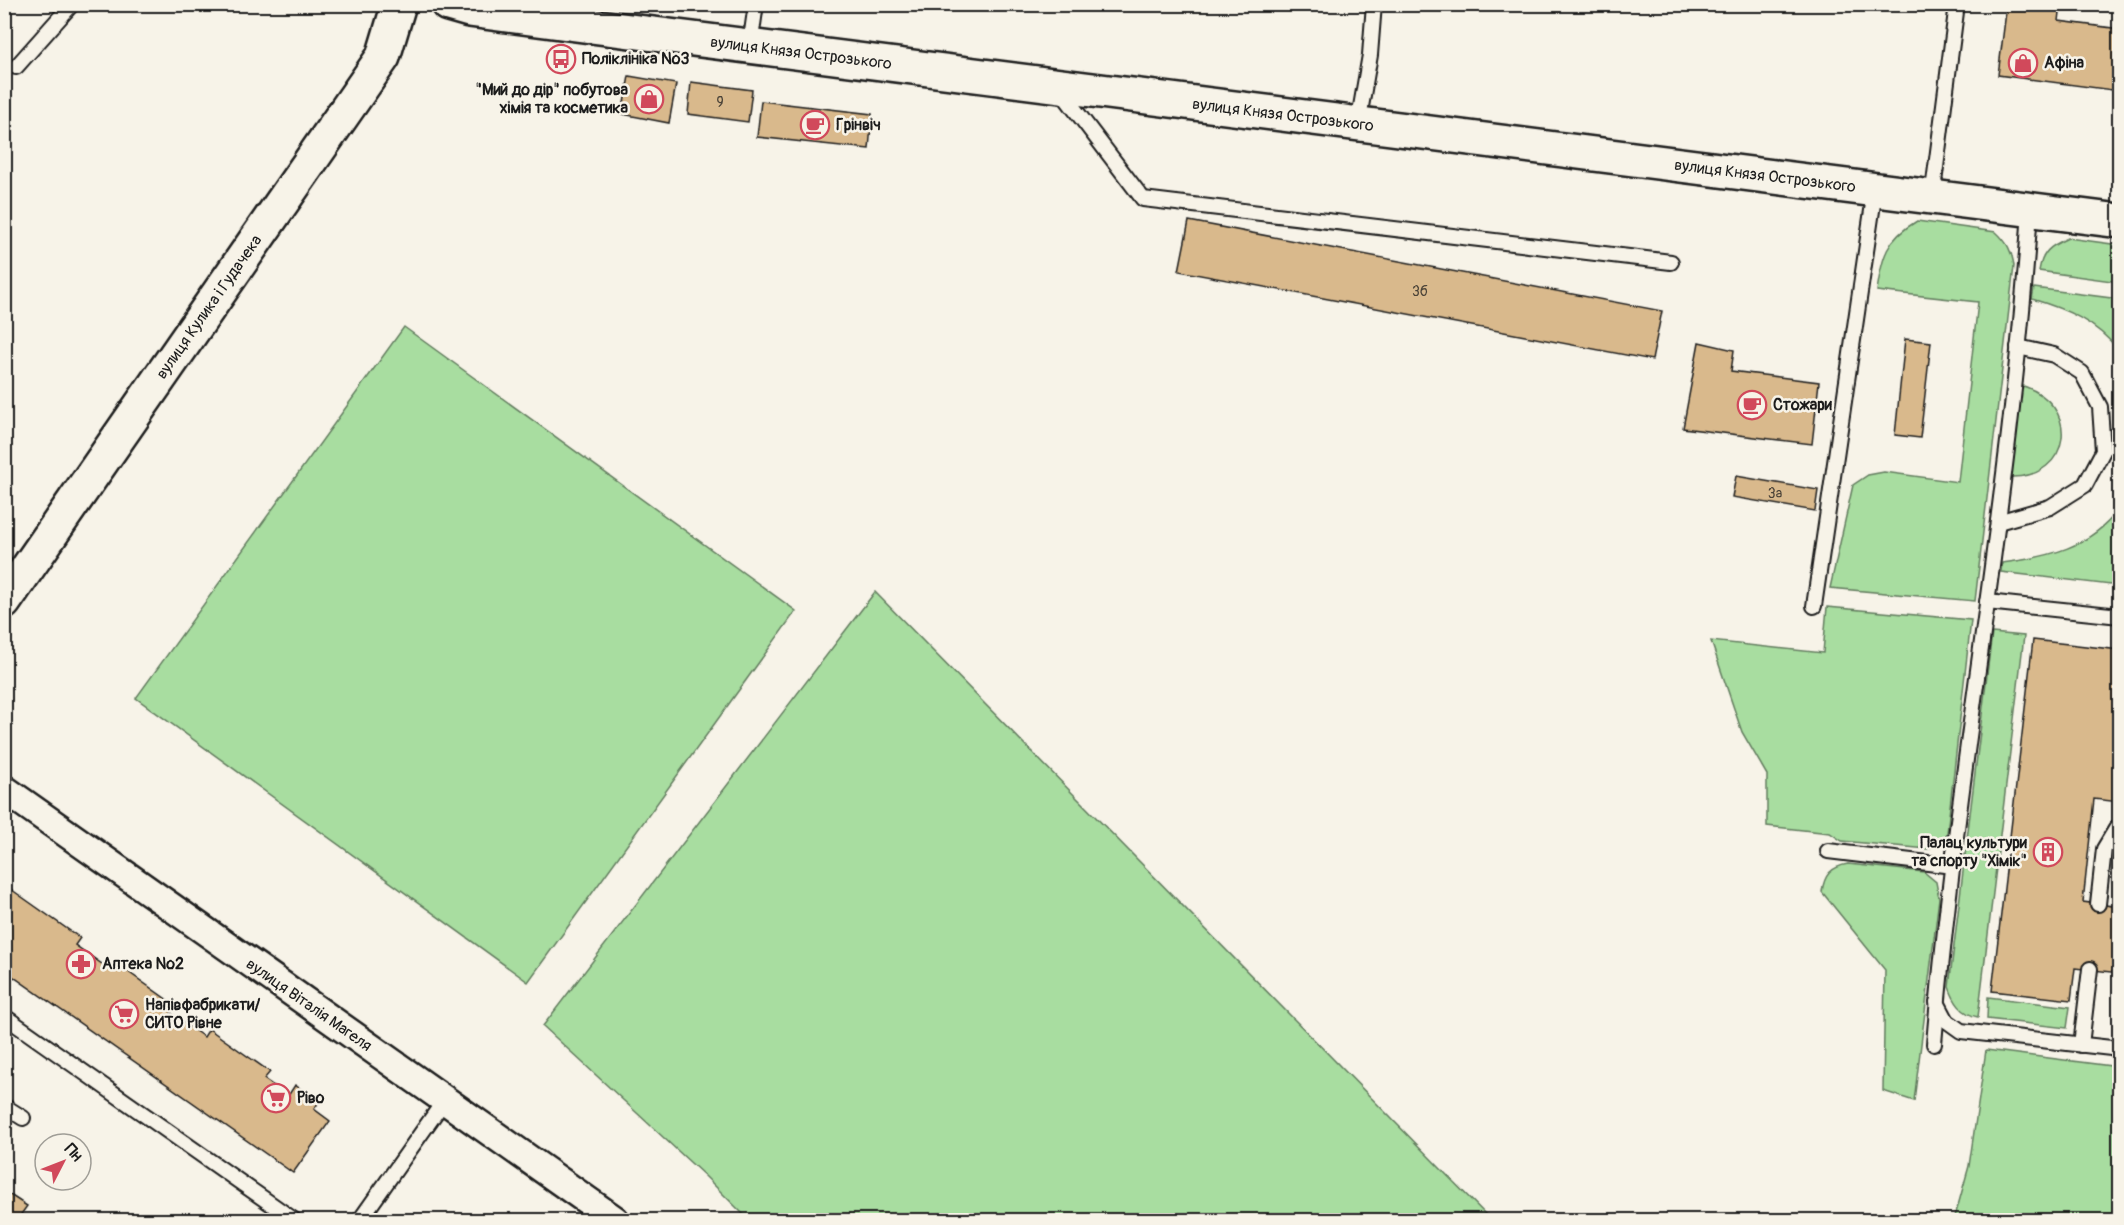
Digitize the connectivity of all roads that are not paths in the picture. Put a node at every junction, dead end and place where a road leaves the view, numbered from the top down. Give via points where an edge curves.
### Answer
1 (72, 4) edge
2 (399, 4) edge
3 (448, 4) edge
4 (756, 4) edge
5 (1374, 4) edge
6 (1957, 4) edge
7 (750, 46) junction
8 (16, 67) dead end
9 (1057, 86) junction
10 (1358, 124) junction
11 (1875, 190) junction
12 (1932, 198) junction
13 (2030, 210) junction
14 (2120, 221) edge
15 (1671, 262) dead end
16 (2018, 347) junction
17 (1998, 522) junction
18 (4, 602) edge
19 (1987, 602) junction
20 (1814, 606) dead end
21 (2120, 616) edge
22 (4, 789) edge
23 (2120, 829) edge
24 (1827, 851) dead end
25 (1953, 866) junction
26 (2098, 904) dead end
27 (2090, 969) dead end
28 (1937, 1002) junction
29 (4, 1016) edge
30 (1934, 1044) dead end
31 (2081, 1045) junction
32 (2120, 1049) edge
33 (444, 1101) junction
34 (4, 1106) edge
35 (23, 1118) dead end
36 (294, 1221) edge
37 (360, 1221) edge
38 (615, 1221) edge

1 - 8 lane
2 - 18 street, вулиця Кулика і Гудачека via 383,57
3 - 7 street, вулиця Князя Острозького via 469,10
4 - 7 lane
5 - 10 lane
6 - 12 lane
7 - 9 street, вулиця Князя Острозького
9 - 10 street, вулиця Князя Острозького
9 - 15 lane via 1143,198
10 - 11 street, вулиця Князя Острозького
11 - 12 street, вулиця Князя Острозького
11 - 20 lane
12 - 13 street, вулиця Князя Острозького
13 - 14 street, вулиця Князя Острозького
13 - 16 lane
16 - 17 lane
16 - 17 lane via 2054,356 2082,373 2100,407 2103,451 2085,485 2050,507
17 - 19 lane
19 - 21 lane
19 - 25 lane
22 - 33 street, вулиця Віталія Магеля
23 - 26 lane via 2116,829 2104,849
24 - 25 lane
25 - 28 lane
27 - 31 lane
28 - 30 lane
28 - 31 lane via 1947,1021 1961,1031
29 - 36 lane
31 - 32 lane
33 - 37 lane
33 - 38 street, вулиця Віталія Магеля
34 - 35 lane

